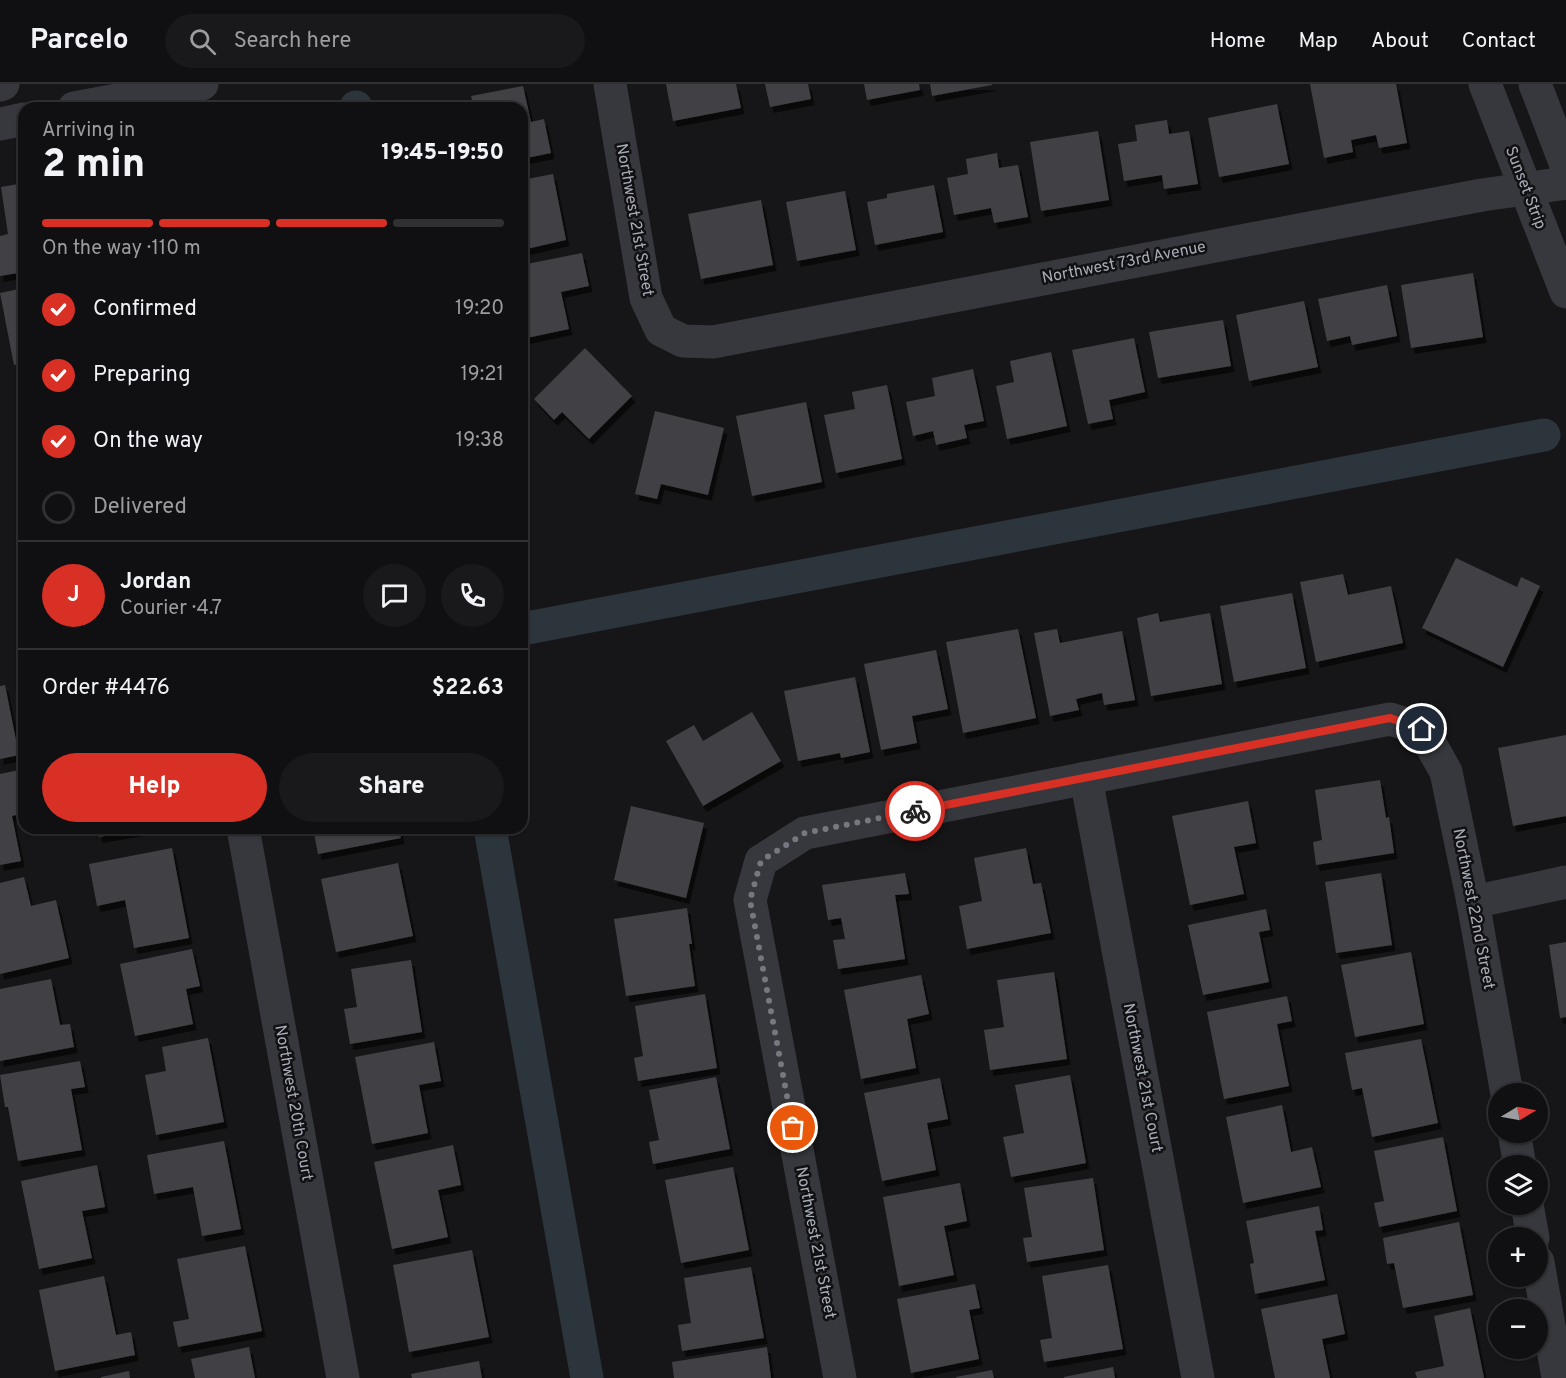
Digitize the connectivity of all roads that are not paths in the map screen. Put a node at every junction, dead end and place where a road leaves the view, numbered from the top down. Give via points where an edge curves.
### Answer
1 (202, 84) edge
2 (610, 84) edge
3 (1485, 84) edge
4 (1534, 84) edge
5 (110, 98) edge
6 (18, 120) edge
7 (0, 124) edge
8 (1566, 165) edge
9 (1566, 183) edge
10 (1526, 189) junction
11 (1566, 292) edge
12 (683, 341) joint
13 (1086, 778) junction
14 (244, 834) edge
15 (1566, 882) edge
16 (1473, 902) junction
17 (1505, 1083) edge
18 (1547, 1287) edge
19 (1560, 1323) edge
20 (343, 1378) edge
21 (840, 1378) edge
22 (1198, 1378) edge
23 (1558, 1378) edge

1 - 5 street
2 - 12 street, Northwest 21st Street via 646,298 661,330
3 - 10 street, Sunset Strip
4 - 8 street
6 - 7 street
9 - 10 street, Northwest 73rd Avenue
10 - 11 street, Sunset Strip
10 - 12 street, Northwest 73rd Avenue via 713,342
13 - 16 street, Northwest 22nd Street via 1390,718 1422,729 1446,772
13 - 21 street, Northwest 21st Street via 805,833 761,861 750,900
13 - 22 street, Northwest 21st Court
14 - 20 street, Northwest 20th Court
15 - 16 street
16 - 17 street, Northwest 22nd Street
18 - 19 street
19 - 23 street

